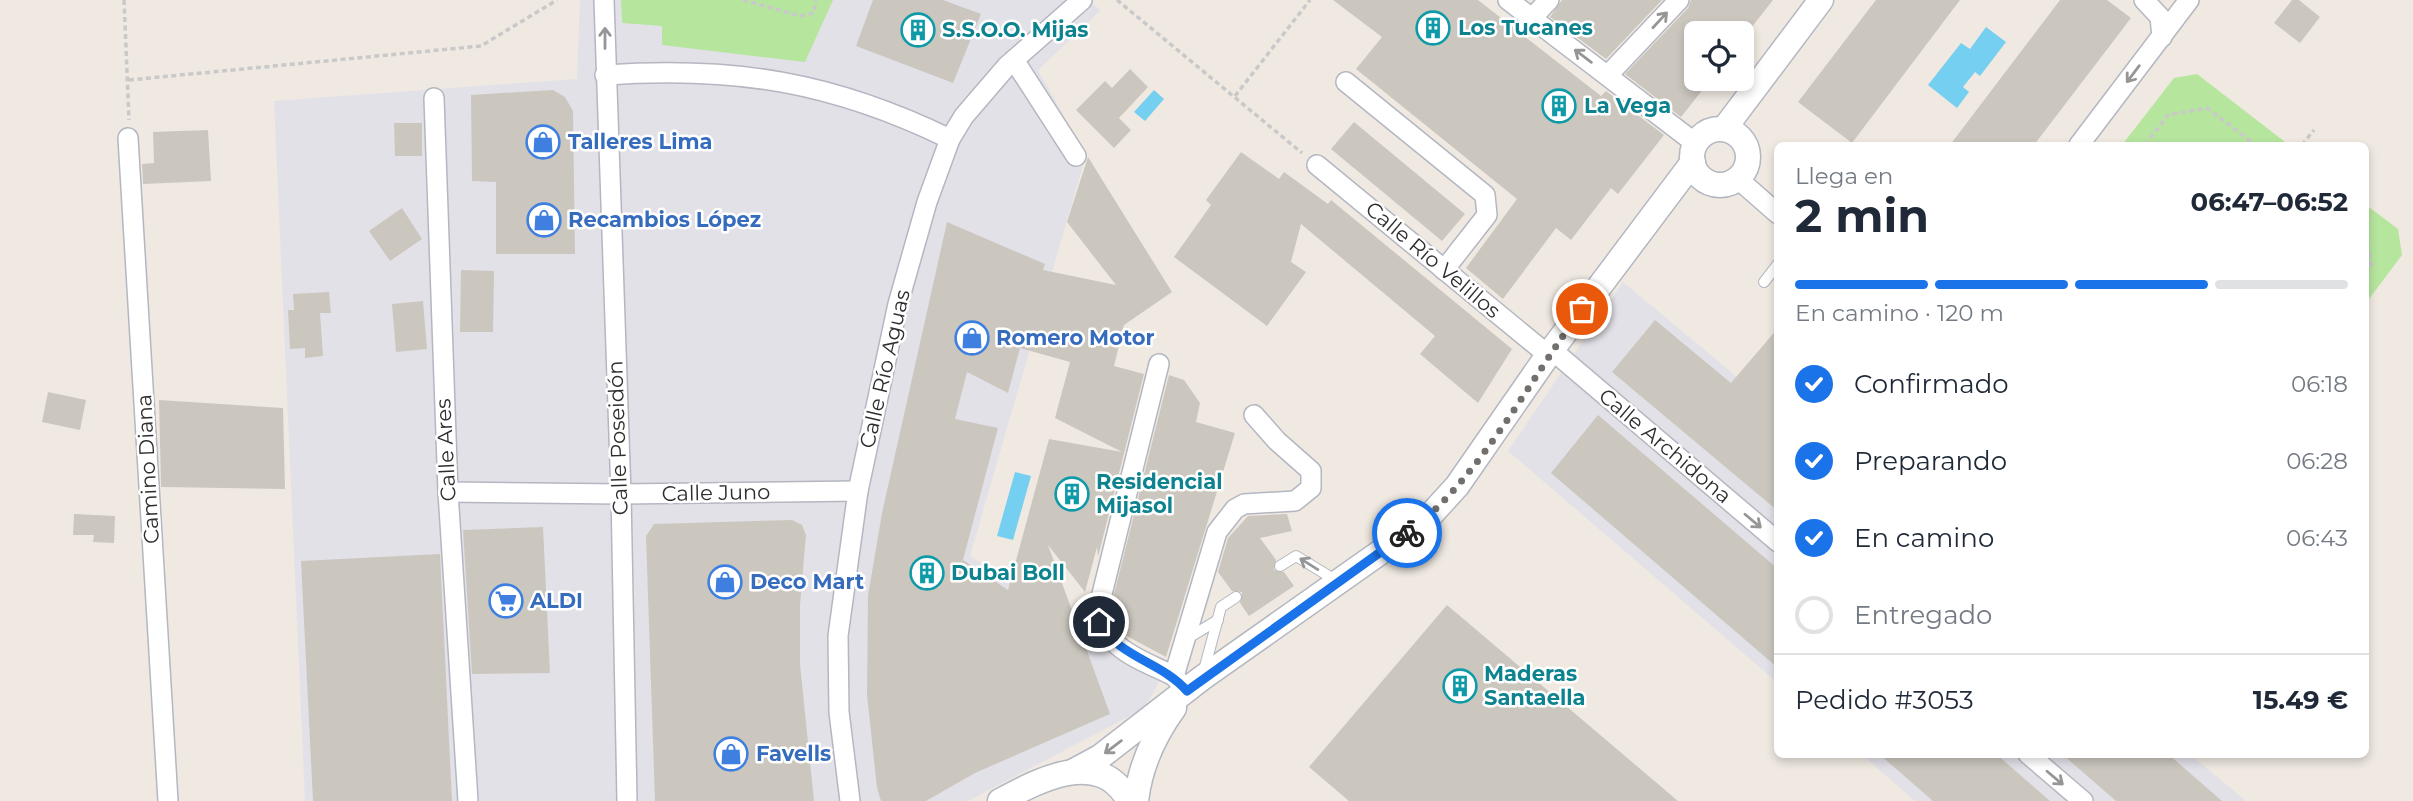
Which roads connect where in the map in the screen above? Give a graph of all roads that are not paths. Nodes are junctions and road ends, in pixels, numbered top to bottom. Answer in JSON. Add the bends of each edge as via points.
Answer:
{"nodes":[{"id":1,"x":604,"y":0,"type":"edge"},
{"id":2,"x":1082,"y":0,"type":"edge"},
{"id":3,"x":1508,"y":0,"type":"edge"},
{"id":4,"x":1549,"y":0,"type":"edge"},
{"id":5,"x":1679,"y":0,"type":"edge"},
{"id":6,"x":1821,"y":0,"type":"edge"},
{"id":7,"x":2144,"y":0,"type":"edge"},
{"id":8,"x":2189,"y":0,"type":"edge"},
{"id":9,"x":1532,"y":18,"type":"junction"},
{"id":10,"x":2162,"y":37,"type":"junction"},
{"id":11,"x":1014,"y":60,"type":"junction"},
{"id":12,"x":605,"y":75,"type":"junction"},
{"id":13,"x":1608,"y":75,"type":"junction"},
{"id":14,"x":1346,"y":82,"type":"dead end"},
{"id":15,"x":434,"y":98,"type":"dead end"},
{"id":16,"x":1724,"y":129,"type":"junction"},
{"id":17,"x":128,"y":138,"type":"road end"},
{"id":18,"x":950,"y":139,"type":"junction"},
{"id":19,"x":2081,"y":142,"type":"edge"},
{"id":20,"x":1694,"y":153,"type":"junction"},
{"id":21,"x":1076,"y":156,"type":"dead end"},
{"id":22,"x":1318,"y":165,"type":"road end"},
{"id":23,"x":1738,"y":178,"type":"junction"},
{"id":24,"x":1774,"y":210,"type":"edge"},
{"id":25,"x":1774,"y":269,"type":"edge"},
{"id":26,"x":1444,"y":270,"type":"junction"},
{"id":27,"x":1764,"y":282,"type":"dead end"},
{"id":28,"x":1550,"y":353,"type":"junction"},
{"id":29,"x":1159,"y":364,"type":"dead end"},
{"id":30,"x":1254,"y":415,"type":"dead end"},
{"id":31,"x":858,"y":491,"type":"junction"},
{"id":32,"x":448,"y":492,"type":"junction"},
{"id":33,"x":621,"y":495,"type":"junction"},
{"id":34,"x":1774,"y":539,"type":"edge"},
{"id":35,"x":1280,"y":566,"type":"dead end"},
{"id":36,"x":1338,"y":582,"type":"junction"},
{"id":37,"x":1236,"y":597,"type":"dead end"},
{"id":38,"x":1218,"y":620,"type":"junction"},
{"id":39,"x":1185,"y":640,"type":"junction"},
{"id":40,"x":1188,"y":682,"type":"junction"},
{"id":41,"x":2033,"y":758,"type":"edge"},
{"id":42,"x":1074,"y":771,"type":"junction"},
{"id":43,"x":851,"y":800,"type":"edge"},
{"id":44,"x":167,"y":801,"type":"edge"},
{"id":45,"x":468,"y":801,"type":"edge"},
{"id":46,"x":626,"y":801,"type":"edge"},
{"id":47,"x":1000,"y":801,"type":"edge"},
{"id":48,"x":1129,"y":801,"type":"edge"},
{"id":49,"x":1136,"y":801,"type":"edge"},
{"id":50,"x":2083,"y":801,"type":"edge"}],
"edges":[{"from":12,"to":1,"type":"street","name":"Calle Poseidón","one_way":true},
{"from":2,"to":11,"type":"street","name":"Calle Río Aguas"},
{"from":3,"to":9,"type":"street"},
{"from":4,"to":9,"type":"street"},
{"from":13,"to":5,"type":"street","one_way":true},
{"from":6,"to":16,"type":"street"},
{"from":7,"to":10,"type":"street","via":[[2160,17]]},
{"from":8,"to":10,"type":"street"},
{"from":13,"to":9,"type":"street","one_way":true},
{"from":10,"to":19,"type":"street","one_way":true},
{"from":11,"to":18,"type":"street","name":"Calle Río Aguas"},
{"from":11,"to":21,"type":"street"},
{"from":12,"to":18,"type":"street","via":[[707,72],[789,81],[852,97]]},
{"from":12,"to":33,"type":"street","name":"Calle Poseidón"},
{"from":13,"to":20,"type":"street"},
{"from":14,"to":26,"type":"street","via":[[1485,195],[1487,215]]},
{"from":15,"to":32,"type":"street","name":"Calle Ares"},
{"from":16,"to":20,"type":"street","via":[[1710,130]]},
{"from":16,"to":23,"type":"street","via":[[1735,132],[1746,146],[1748,163]]},
{"from":17,"to":44,"type":"street","name":"Camino Diana"},
{"from":18,"to":31,"type":"street","name":"Calle Río Aguas","via":[[898,304]]},
{"from":20,"to":23,"type":"street","via":[[1700,177],[1708,182],[1723,185]]},
{"from":20,"to":28,"type":"street"},
{"from":22,"to":26,"type":"street","name":"Calle Río Velillos"},
{"from":23,"to":24,"type":"street"},
{"from":25,"to":27,"type":"lane"},
{"from":26,"to":28,"type":"street","name":"Calle Río Velillos"},
{"from":28,"to":34,"type":"street","name":"Calle Archidona","one_way":true},
{"from":28,"to":36,"type":"street","via":[[1457,486],[1426,520]]},
{"from":29,"to":40,"type":"street","via":[[1099,606],[1099,622],[1108,638],[1125,651]]},
{"from":30,"to":39,"type":"street","via":[[1311,471],[1311,488],[1295,500],[1244,504],[1235,509],[1217,532]]},
{"from":31,"to":33,"type":"street","name":"Calle Juno"},
{"from":31,"to":43,"type":"street","name":"Calle Río Aguas","via":[[838,636],[839,712]]},
{"from":32,"to":33,"type":"street","name":"Calle Juno"},
{"from":32,"to":45,"type":"street","name":"Calle Ares"},
{"from":33,"to":46,"type":"street","name":"Calle Poseidón"},
{"from":36,"to":35,"type":"lane","one_way":true,"via":[[1296,556]]},
{"from":36,"to":40,"type":"street"},
{"from":37,"to":38,"type":"lane","via":[[1221,607]]},
{"from":38,"to":39,"type":"lane"},
{"from":38,"to":40,"type":"lane"},
{"from":39,"to":40,"type":"street"},
{"from":40,"to":42,"type":"street","one_way":true,"via":[[1100,757]]},
{"from":40,"to":49,"type":"street","via":[[1150,747]]},
{"from":41,"to":50,"type":"street","one_way":true},
{"from":42,"to":47,"type":"street","via":[[1045,777]]},
{"from":42,"to":48,"type":"street","via":[[1094,772],[1110,780]]}]}
